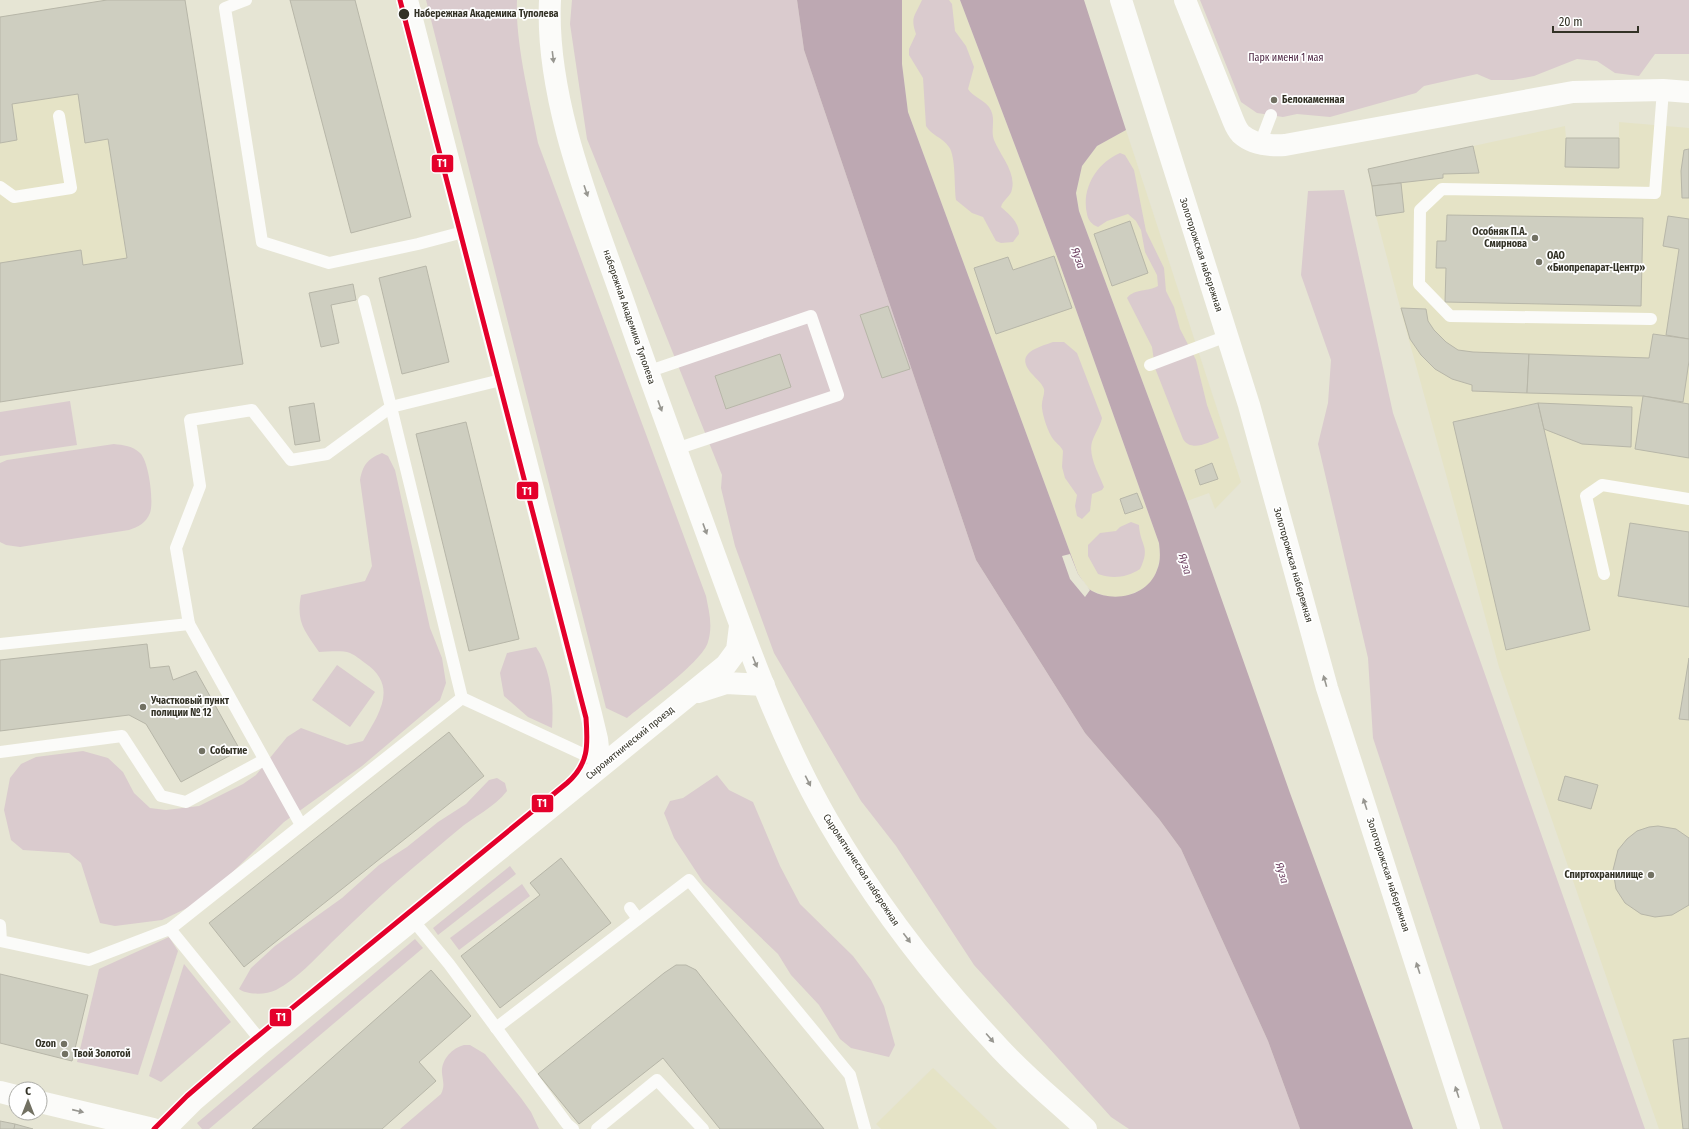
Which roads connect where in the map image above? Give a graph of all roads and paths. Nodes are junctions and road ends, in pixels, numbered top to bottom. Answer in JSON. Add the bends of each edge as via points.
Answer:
{"nodes":[{"id":1,"x":246,"y":0,"type":"edge"},
{"id":2,"x":407,"y":0,"type":"edge"},
{"id":3,"x":1121,"y":0,"type":"edge"},
{"id":4,"x":1185,"y":0,"type":"edge"},
{"id":5,"x":548,"y":6,"type":"edge"},
{"id":6,"x":1663,"y":90,"type":"junction"},
{"id":7,"x":1689,"y":92,"type":"edge"},
{"id":8,"x":1272,"y":115,"type":"dead end"},
{"id":9,"x":59,"y":116,"type":"dead end"},
{"id":10,"x":1260,"y":144,"type":"junction"},
{"id":11,"x":0,"y":187,"type":"edge"},
{"id":12,"x":467,"y":231,"type":"junction"},
{"id":13,"x":364,"y":301,"type":"dead end"},
{"id":14,"x":1651,"y":319,"type":"dead end"},
{"id":15,"x":1227,"y":336,"type":"junction"},
{"id":16,"x":1150,"y":365,"type":"dead end"},
{"id":17,"x":647,"y":372,"type":"junction"},
{"id":18,"x":505,"y":379,"type":"junction"},
{"id":19,"x":391,"y":407,"type":"junction"},
{"id":20,"x":676,"y":450,"type":"junction"},
{"id":21,"x":1689,"y":499,"type":"edge"},
{"id":22,"x":1604,"y":574,"type":"dead end"},
{"id":23,"x":189,"y":624,"type":"junction"},
{"id":24,"x":740,"y":626,"type":"junction"},
{"id":25,"x":0,"y":644,"type":"edge"},
{"id":26,"x":764,"y":685,"type":"junction"},
{"id":27,"x":690,"y":695,"type":"junction"},
{"id":28,"x":462,"y":698,"type":"junction"},
{"id":29,"x":0,"y":752,"type":"edge"},
{"id":30,"x":264,"y":760,"type":"junction"},
{"id":31,"x":600,"y":764,"type":"junction"},
{"id":32,"x":301,"y":825,"type":"junction"},
{"id":33,"x":630,"y":908,"type":"dead end"},
{"id":34,"x":412,"y":919,"type":"junction"},
{"id":35,"x":638,"y":919,"type":"junction"},
{"id":36,"x":0,"y":925,"type":"edge"},
{"id":37,"x":170,"y":929,"type":"junction"},
{"id":38,"x":496,"y":1028,"type":"junction"},
{"id":39,"x":262,"y":1042,"type":"junction"},
{"id":40,"x":48,"y":1104,"type":"edge"},
{"id":41,"x":163,"y":1129,"type":"edge"},
{"id":42,"x":573,"y":1129,"type":"edge"},
{"id":43,"x":597,"y":1129,"type":"edge"},
{"id":44,"x":703,"y":1129,"type":"edge"},
{"id":45,"x":865,"y":1129,"type":"edge"},
{"id":46,"x":1086,"y":1129,"type":"edge"},
{"id":47,"x":1469,"y":1129,"type":"edge"}],
"edges":[{"from":1,"to":12,"type":"lane","via":[[225,8],[262,242],[330,263]]},
{"from":2,"to":12,"type":"main road"},
{"from":3,"to":15,"type":"main road","name":"Золоторожская набережная"},
{"from":4,"to":10,"type":"main road","via":[[1233,120],[1242,135]]},
{"from":5,"to":17,"type":"main road","name":"набережная Академика Туполева","one_way":true,"via":[[559,101],[573,154]]},
{"from":6,"to":7,"type":"main road"},
{"from":6,"to":10,"type":"main road","via":[[1573,92],[1285,145]]},
{"from":6,"to":14,"type":"lane","via":[[1654,193],[1442,189],[1420,210],[1419,284],[1450,316]]},
{"from":8,"to":10,"type":"lane"},
{"from":9,"to":11,"type":"lane","via":[[71,188],[14,197]]},
{"from":12,"to":18,"type":"main road"},
{"from":13,"to":19,"type":"lane"},
{"from":15,"to":16,"type":"lane"},
{"from":47,"to":15,"type":"main road","name":"Золоторожская набережная","one_way":true,"via":[[1327,688],[1251,413]]},
{"from":17,"to":20,"type":"main road","name":"набережная Академика Туполева","one_way":true},
{"from":17,"to":20,"type":"lane","via":[[811,316],[838,395]]},
{"from":18,"to":19,"type":"lane"},
{"from":18,"to":31,"type":"main road","via":[[591,714]]},
{"from":19,"to":23,"type":"lane","via":[[327,454],[291,460],[252,410],[190,420],[200,486],[176,548]]},
{"from":19,"to":28,"type":"lane"},
{"from":20,"to":24,"type":"main road","name":"набережная Академика Туполева","one_way":true},
{"from":21,"to":22,"type":"lane","via":[[1602,485],[1586,496]]},
{"from":23,"to":25,"type":"lane"},
{"from":23,"to":30,"type":"lane"},
{"from":24,"to":26,"type":"main road","name":"Сыромятническая набережная","one_way":true},
{"from":24,"to":27,"type":"main road","name":"Сыромятнический проезд","via":[[737,650]]},
{"from":26,"to":27,"type":"main road","name":"Сыромятнический проезд","via":[[726,683]]},
{"from":26,"to":46,"type":"main road","name":"Сыромятническая набережная","one_way":true,"via":[[788,742],[828,821],[881,903],[930,968],[994,1043]]},
{"from":27,"to":31,"type":"main road","name":"Сыромятнический проезд"},
{"from":28,"to":31,"type":"lane"},
{"from":28,"to":32,"type":"lane"},
{"from":29,"to":30,"type":"lane","via":[[122,736],[160,796],[186,802]]},
{"from":30,"to":32,"type":"lane"},
{"from":31,"to":34,"type":"main road","name":"Сыромятнический проезд"},
{"from":32,"to":37,"type":"lane"},
{"from":33,"to":35,"type":"lane"},
{"from":34,"to":38,"type":"lane"},
{"from":34,"to":39,"type":"main road","name":"Сыромятнический проезд"},
{"from":35,"to":38,"type":"lane"},
{"from":35,"to":45,"type":"lane","via":[[689,880],[850,1075]]},
{"from":36,"to":37,"type":"lane","via":[[1,941],[89,960]]},
{"from":37,"to":39,"type":"lane"},
{"from":38,"to":42,"type":"lane","via":[[566,1124]]},
{"from":39,"to":41,"type":"main road","name":"Сыромятнический проезд"},
{"from":40,"to":41,"type":"main road","one_way":true},
{"from":43,"to":44,"type":"lane","via":[[657,1080]]}]}
